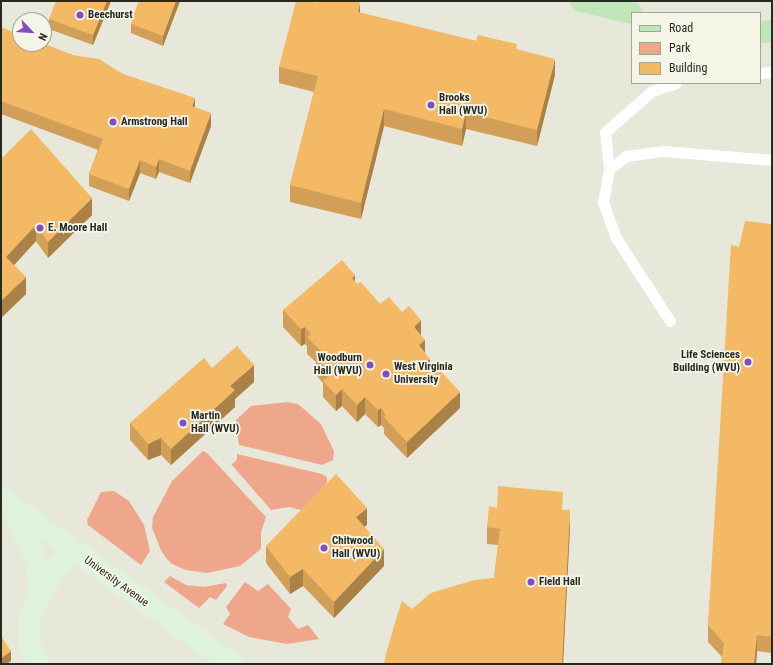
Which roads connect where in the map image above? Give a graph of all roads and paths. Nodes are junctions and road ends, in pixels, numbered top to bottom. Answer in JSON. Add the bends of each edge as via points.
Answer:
{"nodes":[{"id":1,"x":581,"y":1,"type":"edge"},
{"id":2,"x":631,"y":13,"type":"edge"},
{"id":3,"x":761,"y":32,"type":"edge"},
{"id":4,"x":772,"y":32,"type":"edge"},
{"id":5,"x":772,"y":72,"type":"edge"},
{"id":6,"x":761,"y":73,"type":"edge"},
{"id":7,"x":673,"y":84,"type":"edge"},
{"id":8,"x":772,"y":160,"type":"edge"},
{"id":9,"x":609,"y":169,"type":"junction"},
{"id":10,"x":670,"y":321,"type":"dead end"},
{"id":11,"x":6,"y":502,"type":"edge"},
{"id":12,"x":71,"y":550,"type":"junction"},
{"id":13,"x":41,"y":592,"type":"junction"},
{"id":14,"x":38,"y":664,"type":"edge"},
{"id":15,"x":232,"y":664,"type":"edge"}],
"edges":[{"from":1,"to":2,"type":"main road"},
{"from":3,"to":4,"type":"main road"},
{"from":5,"to":6,"type":"lane"},
{"from":7,"to":9,"type":"lane","via":[[652,91],[605,132]]},
{"from":8,"to":9,"type":"lane","via":[[663,151],[626,156]]},
{"from":9,"to":10,"type":"lane","via":[[603,203],[616,238]]},
{"from":11,"to":12,"type":"street","name":"University Avenue"},
{"from":11,"to":13,"type":"street","via":[[22,527],[36,559]]},
{"from":12,"to":13,"type":"street"},
{"from":12,"to":15,"type":"street","name":"University Avenue"},
{"from":13,"to":14,"type":"street","via":[[29,619],[29,643]]}]}
